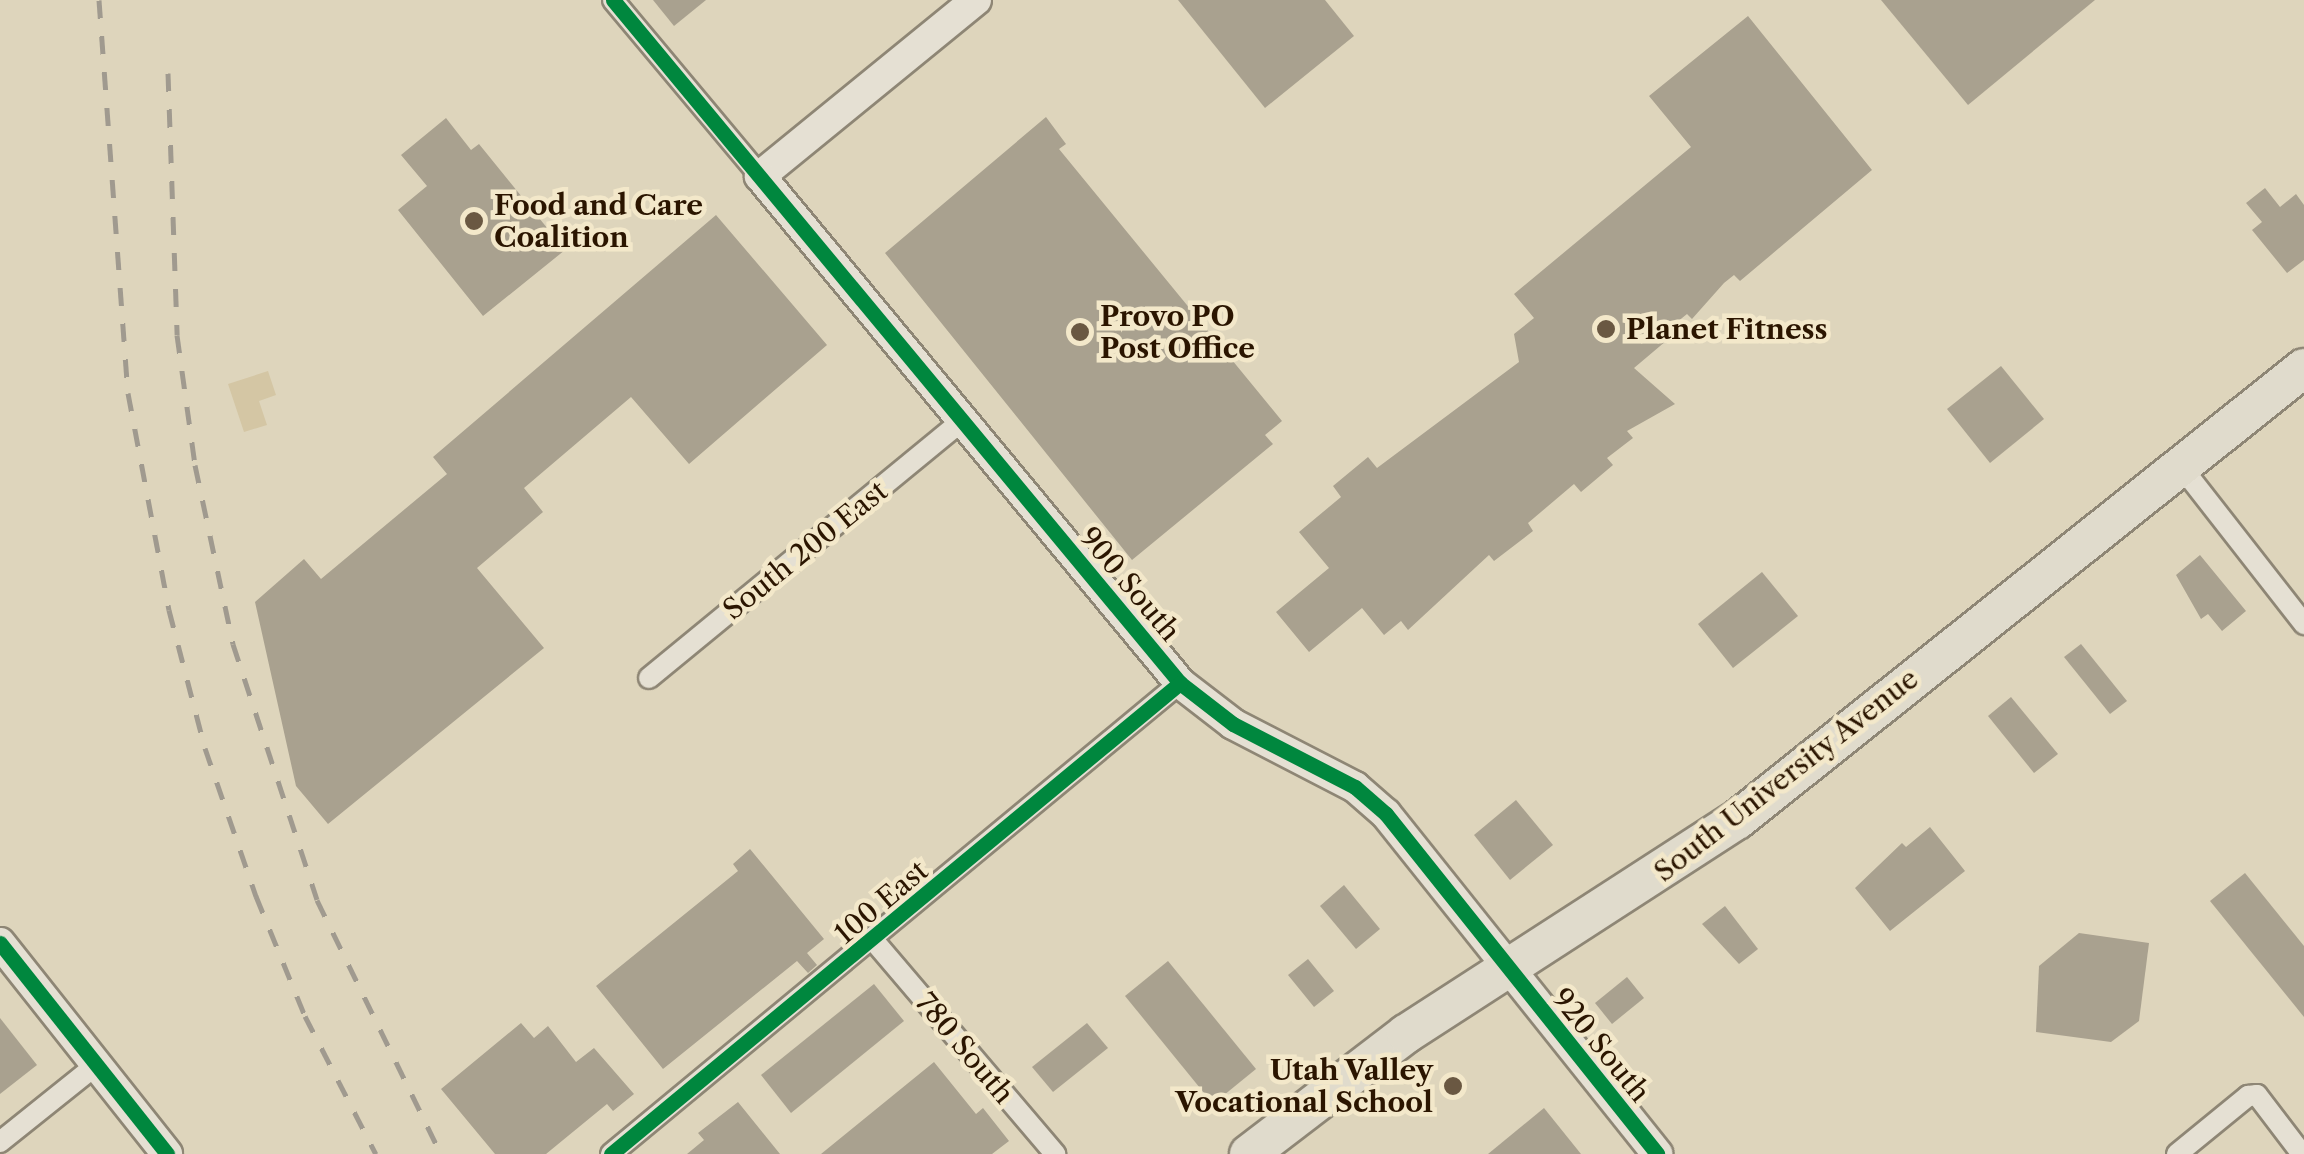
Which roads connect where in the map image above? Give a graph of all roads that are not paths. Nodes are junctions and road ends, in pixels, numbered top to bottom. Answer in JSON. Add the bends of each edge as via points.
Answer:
{"nodes":[{"id":1,"x":614,"y":0,"type":"edge"},
{"id":2,"x":976,"y":0,"type":"edge"},
{"id":3,"x":760,"y":176,"type":"junction"},
{"id":4,"x":2304,"y":368,"type":"edge"},
{"id":5,"x":962,"y":422,"type":"junction"},
{"id":6,"x":2182,"y":469,"type":"junction"},
{"id":7,"x":2304,"y":624,"type":"edge"},
{"id":8,"x":648,"y":678,"type":"dead end"},
{"id":9,"x":1180,"y":683,"type":"junction"},
{"id":10,"x":874,"y":941,"type":"junction"},
{"id":11,"x":0,"y":942,"type":"edge"},
{"id":12,"x":1507,"y":968,"type":"junction"},
{"id":13,"x":94,"y":1062,"type":"junction"},
{"id":14,"x":0,"y":1142,"type":"edge"},
{"id":15,"x":168,"y":1154,"type":"edge"},
{"id":16,"x":611,"y":1154,"type":"edge"},
{"id":17,"x":1055,"y":1154,"type":"edge"},
{"id":18,"x":1249,"y":1154,"type":"edge"},
{"id":19,"x":1657,"y":1154,"type":"edge"},
{"id":20,"x":2177,"y":1154,"type":"edge"},
{"id":21,"x":2302,"y":1154,"type":"edge"}],
"edges":[{"from":1,"to":3,"type":"street"},
{"from":2,"to":3,"type":"street"},
{"from":3,"to":5,"type":"street","name":"900 South"},
{"from":4,"to":6,"type":"highway","name":"South University Avenue"},
{"from":5,"to":8,"type":"street","name":"South 200 East"},
{"from":5,"to":9,"type":"street","name":"900 South"},
{"from":6,"to":7,"type":"street"},
{"from":6,"to":12,"type":"highway","name":"South University Avenue","via":[[1722,831]]},
{"from":9,"to":10,"type":"street","name":"100 East"},
{"from":9,"to":12,"type":"street","name":"900 South","via":[[1233,724],[1355,787],[1386,814]]},
{"from":10,"to":16,"type":"street","name":"100 East"},
{"from":10,"to":17,"type":"street","name":"780 South"},
{"from":11,"to":13,"type":"street"},
{"from":12,"to":18,"type":"highway","name":"South University Avenue","via":[[1406,1034]]},
{"from":12,"to":19,"type":"street","name":"920 South"},
{"from":13,"to":14,"type":"street"},
{"from":13,"to":15,"type":"street"},
{"from":20,"to":21,"type":"street","via":[[2257,1095]]}]}
